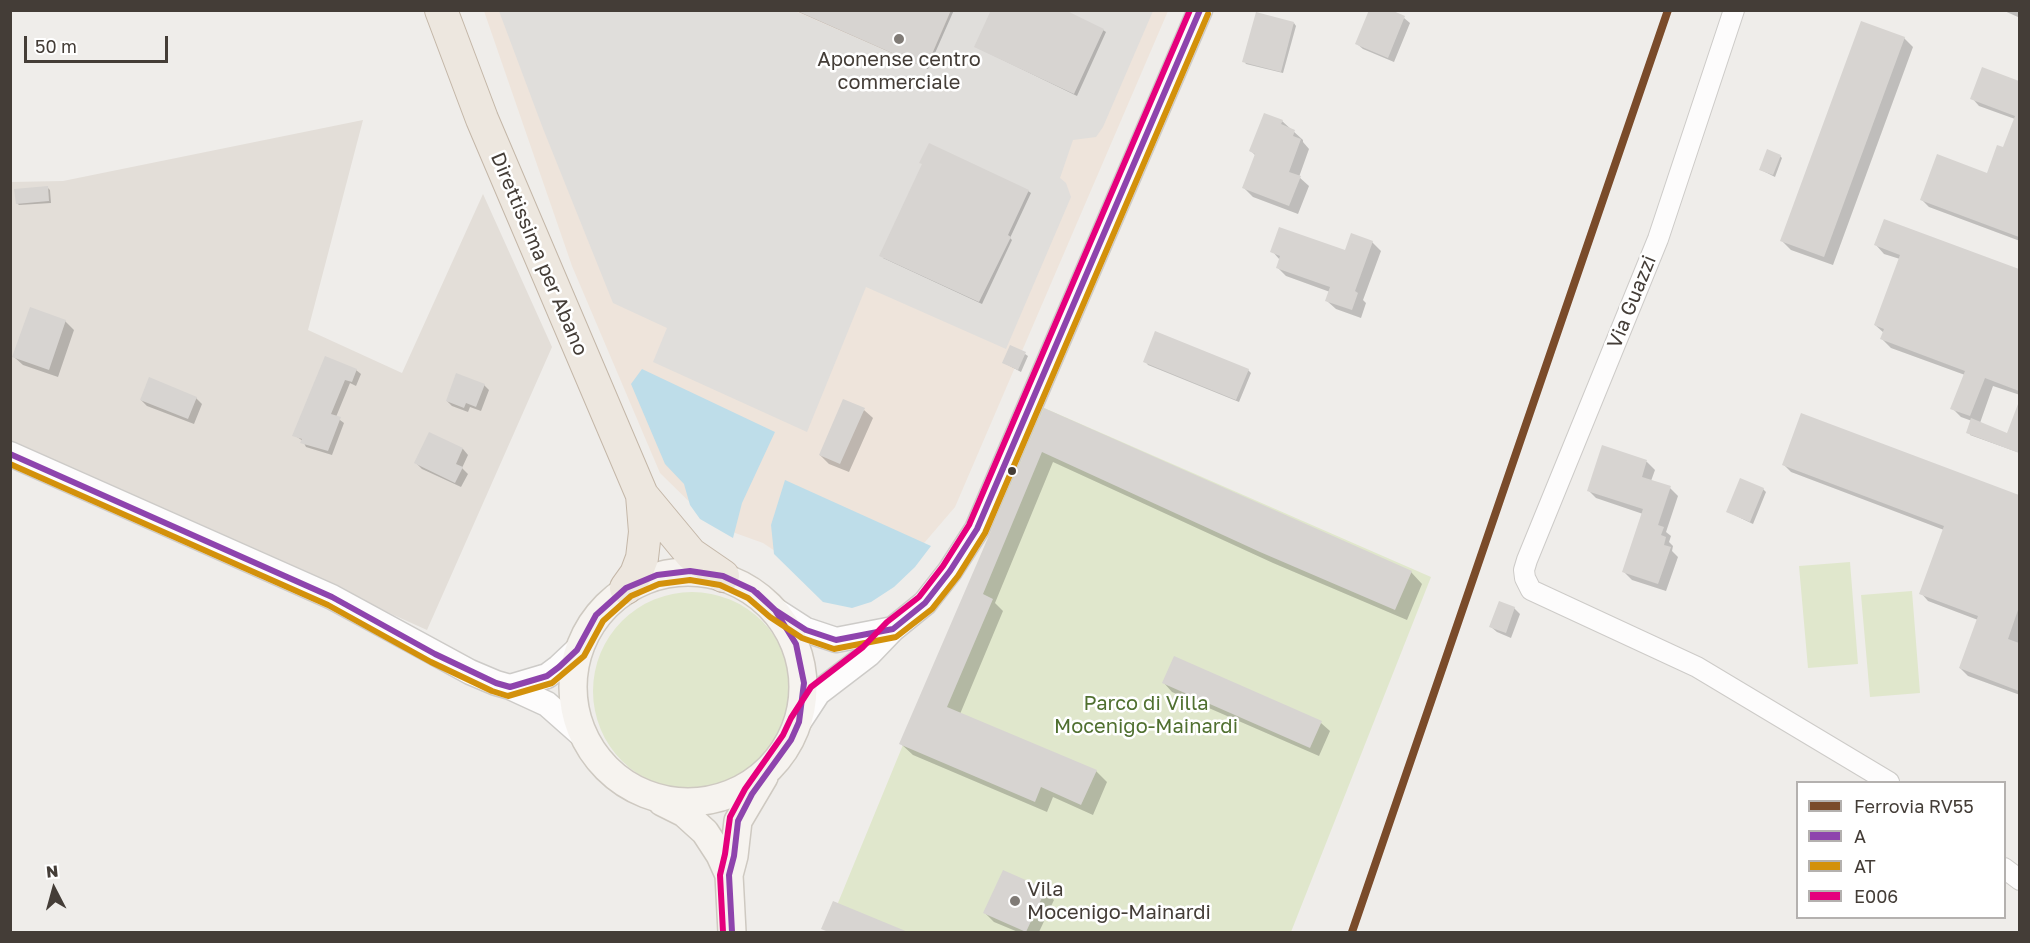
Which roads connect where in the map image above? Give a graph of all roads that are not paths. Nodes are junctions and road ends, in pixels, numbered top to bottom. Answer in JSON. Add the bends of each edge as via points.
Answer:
{"nodes":[{"id":1,"x":441,"y":10,"type":"edge"},
{"id":2,"x":1200,"y":10,"type":"edge"},
{"id":3,"x":1734,"y":10,"type":"edge"},
{"id":4,"x":10,"y":454,"type":"edge"},
{"id":5,"x":642,"y":495,"type":"junction"},
{"id":6,"x":723,"y":576,"type":"junction"},
{"id":7,"x":626,"y":588,"type":"junction"},
{"id":8,"x":775,"y":610,"type":"junction"},
{"id":9,"x":892,"y":629,"type":"junction"},
{"id":10,"x":577,"y":650,"type":"junction"},
{"id":11,"x":510,"y":687,"type":"junction"},
{"id":12,"x":799,"y":722,"type":"junction"},
{"id":13,"x":582,"y":735,"type":"junction"},
{"id":14,"x":767,"y":771,"type":"junction"},
{"id":15,"x":1886,"y":781,"type":"edge"},
{"id":16,"x":656,"y":798,"type":"junction"},
{"id":17,"x":2006,"y":870,"type":"edge"},
{"id":18,"x":729,"y":875,"type":"junction"},
{"id":19,"x":2019,"y":880,"type":"edge"},
{"id":20,"x":732,"y":933,"type":"edge"}],
"edges":[{"from":1,"to":5,"type":"highway","name":"Direttissima per Abano","via":[[482,119]]},
{"from":2,"to":9,"type":"street","via":[[977,528],[925,603]]},
{"from":3,"to":15,"type":"street","name":"Via Guazzi","via":[[1658,239],[1524,570],[1531,590],[1697,667]]},
{"from":4,"to":11,"type":"street","via":[[332,597],[435,654]]},
{"from":5,"to":6,"type":"highway","name":"Direttissima per Abano","via":[[691,554]]},
{"from":5,"to":7,"type":"highway","name":"Direttissima per Abano","via":[[642,558]]},
{"from":6,"to":7,"type":"main road","via":[[690,571],[657,575]]},
{"from":6,"to":8,"type":"main road","via":[[753,590]]},
{"from":7,"to":10,"type":"main road","via":[[596,615]]},
{"from":8,"to":9,"type":"street","via":[[806,630],[836,640]]},
{"from":8,"to":12,"type":"main road","via":[[796,644],[804,682]]},
{"from":9,"to":12,"type":"street","via":[[869,654],[818,693]]},
{"from":10,"to":11,"type":"street","via":[[546,676]]},
{"from":10,"to":13,"type":"main road","via":[[573,707]]},
{"from":11,"to":13,"type":"street","via":[[547,704]]},
{"from":12,"to":14,"type":"main road","via":[[780,757]]},
{"from":13,"to":16,"type":"main road","via":[[600,763],[625,784]]},
{"from":14,"to":16,"type":"main road","via":[[734,793],[695,802]]},
{"from":14,"to":18,"type":"main road","via":[[738,822]]},
{"from":16,"to":18,"type":"main road","via":[[684,813],[705,832]]},
{"from":17,"to":19,"type":"street"},
{"from":18,"to":20,"type":"main road"}]}
